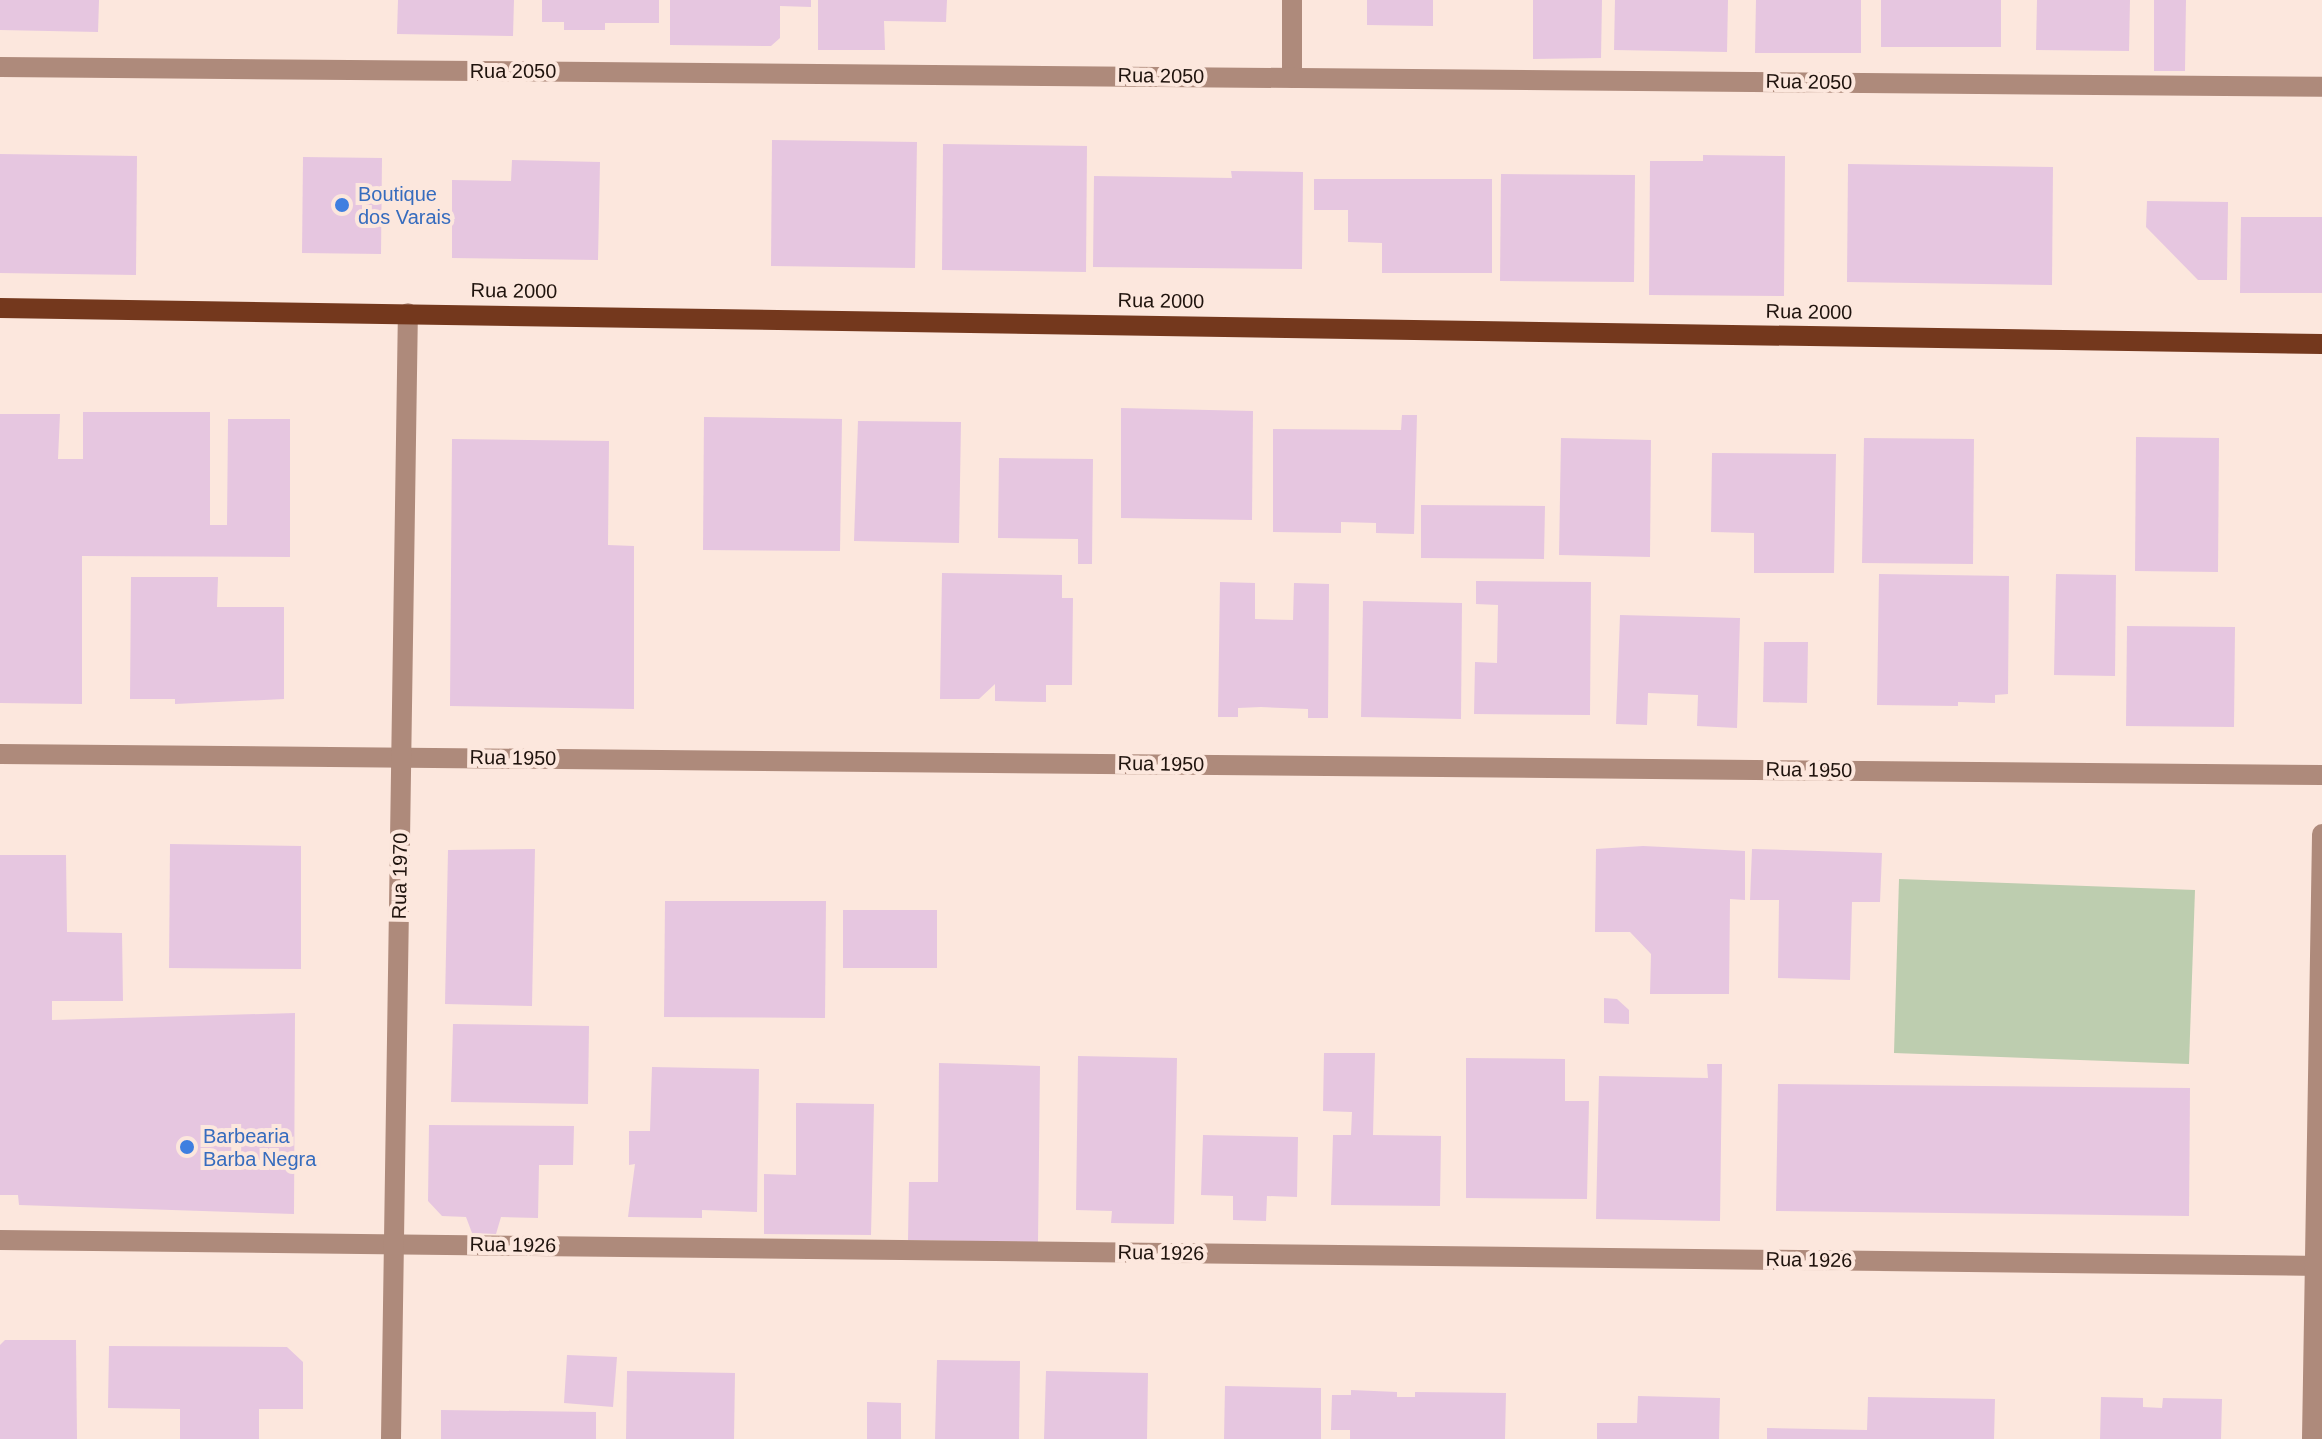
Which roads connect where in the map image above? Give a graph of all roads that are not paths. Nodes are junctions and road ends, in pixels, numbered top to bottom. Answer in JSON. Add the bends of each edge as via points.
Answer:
{"nodes":[{"id":1,"x":1292,"y":0,"type":"edge"},
{"id":2,"x":0,"y":67,"type":"edge"},
{"id":3,"x":1292,"y":78,"type":"junction"},
{"id":4,"x":2322,"y":87,"type":"edge"},
{"id":5,"x":0,"y":308,"type":"edge"},
{"id":6,"x":408,"y":313,"type":"junction"},
{"id":7,"x":2322,"y":344,"type":"edge"},
{"id":8,"x":0,"y":754,"type":"edge"},
{"id":9,"x":402,"y":757,"type":"junction"},
{"id":10,"x":2322,"y":775,"type":"edge"},
{"id":11,"x":2322,"y":834,"type":"edge"},
{"id":12,"x":0,"y":1240,"type":"edge"},
{"id":13,"x":394,"y":1244,"type":"junction"},
{"id":14,"x":2318,"y":1266,"type":"edge"},
{"id":15,"x":391,"y":1439,"type":"edge"},
{"id":16,"x":2312,"y":1439,"type":"edge"}],
"edges":[{"from":1,"to":3,"type":"street"},
{"from":2,"to":3,"type":"street","name":"Rua 2050"},
{"from":3,"to":4,"type":"street","name":"Rua 2050"},
{"from":5,"to":6,"type":"main road","name":"Rua 2000"},
{"from":6,"to":7,"type":"main road","name":"Rua 2000"},
{"from":6,"to":9,"type":"street","name":"Rua 1970"},
{"from":8,"to":9,"type":"street","name":"Rua 1950"},
{"from":9,"to":10,"type":"street","name":"Rua 1950"},
{"from":9,"to":13,"type":"street","name":"Rua 1970"},
{"from":11,"to":14,"type":"street"},
{"from":12,"to":13,"type":"street","name":"Rua 1926"},
{"from":13,"to":14,"type":"street","name":"Rua 1926"},
{"from":13,"to":15,"type":"street","name":"Rua 1970"},
{"from":14,"to":16,"type":"street"}]}
